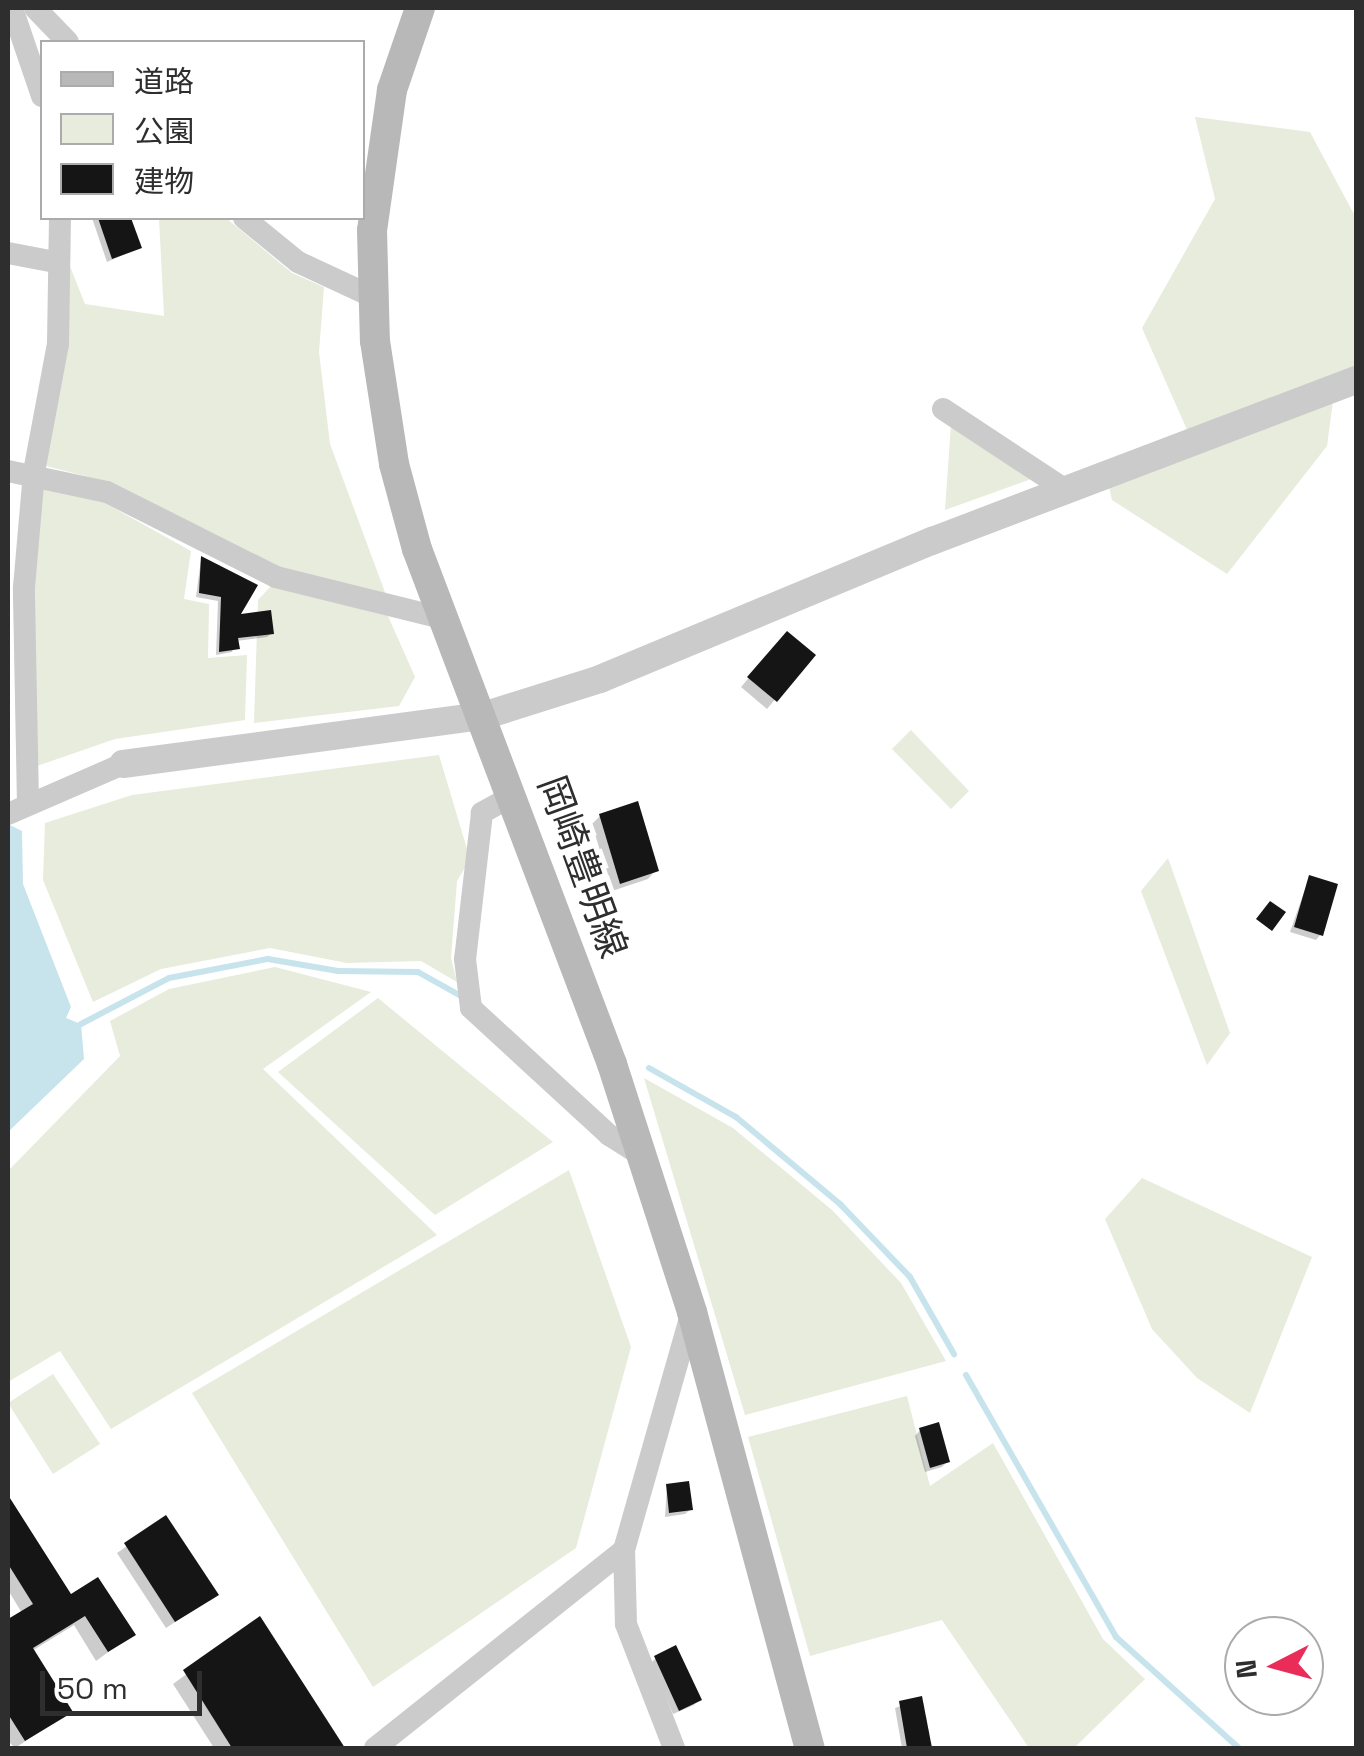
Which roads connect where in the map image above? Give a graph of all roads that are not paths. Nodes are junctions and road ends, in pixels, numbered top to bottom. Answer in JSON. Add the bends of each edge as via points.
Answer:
{"nodes":[{"id":1,"x":12,"y":8,"type":"edge"},
{"id":2,"x":35,"y":8,"type":"edge"},
{"id":3,"x":420,"y":8,"type":"edge"},
{"id":4,"x":66,"y":40,"type":"edge"},
{"id":5,"x":40,"y":90,"type":"edge"},
{"id":6,"x":60,"y":220,"type":"edge"},
{"id":7,"x":246,"y":220,"type":"edge"},
{"id":8,"x":8,"y":254,"type":"edge"},
{"id":9,"x":55,"y":262,"type":"junction"},
{"id":10,"x":373,"y":297,"type":"junction"},
{"id":11,"x":1356,"y":380,"type":"edge"},
{"id":12,"x":943,"y":409,"type":"dead end"},
{"id":13,"x":8,"y":471,"type":"edge"},
{"id":14,"x":34,"y":472,"type":"junction"},
{"id":15,"x":1066,"y":490,"type":"junction"},
{"id":16,"x":442,"y":618,"type":"junction"},
{"id":17,"x":483,"y":716,"type":"junction"},
{"id":18,"x":123,"y":764,"type":"joint"},
{"id":19,"x":514,"y":796,"type":"junction"},
{"id":20,"x":18,"y":810,"type":"edge"},
{"id":21,"x":640,"y":1154,"type":"junction"},
{"id":22,"x":692,"y":1312,"type":"junction"},
{"id":23,"x":624,"y":1550,"type":"junction"},
{"id":24,"x":375,"y":1748,"type":"edge"},
{"id":25,"x":674,"y":1748,"type":"edge"},
{"id":26,"x":810,"y":1748,"type":"edge"}],
"edges":[{"from":1,"to":5,"type":"street"},
{"from":2,"to":4,"type":"street"},
{"from":3,"to":10,"type":"main road","name":"岡崎豊明線","via":[[392,90],[380,158]]},
{"from":6,"to":9,"type":"street"},
{"from":7,"to":10,"type":"street","via":[[298,262]]},
{"from":8,"to":9,"type":"street"},
{"from":9,"to":14,"type":"street","via":[[58,344]]},
{"from":10,"to":16,"type":"main road","name":"岡崎豊明線","via":[[394,464]]},
{"from":11,"to":15,"type":"street"},
{"from":12,"to":15,"type":"street"},
{"from":13,"to":14,"type":"street"},
{"from":14,"to":16,"type":"street","via":[[108,492],[276,577]]},
{"from":14,"to":20,"type":"street"},
{"from":15,"to":17,"type":"street","via":[[600,679]]},
{"from":16,"to":17,"type":"main road","name":"岡崎豊明線"},
{"from":17,"to":18,"type":"street"},
{"from":17,"to":19,"type":"main road","name":"岡崎豊明線"},
{"from":18,"to":20,"type":"street"},
{"from":19,"to":21,"type":"main road","name":"岡崎豊明線"},
{"from":19,"to":21,"type":"street","via":[[482,814],[466,959],[470,1008],[565,1097]]},
{"from":21,"to":22,"type":"main road","name":"岡崎豊明線"},
{"from":22,"to":23,"type":"street"},
{"from":22,"to":26,"type":"main road","name":"岡崎豊明線"},
{"from":23,"to":24,"type":"street"},
{"from":23,"to":25,"type":"street","via":[[626,1624]]}]}
